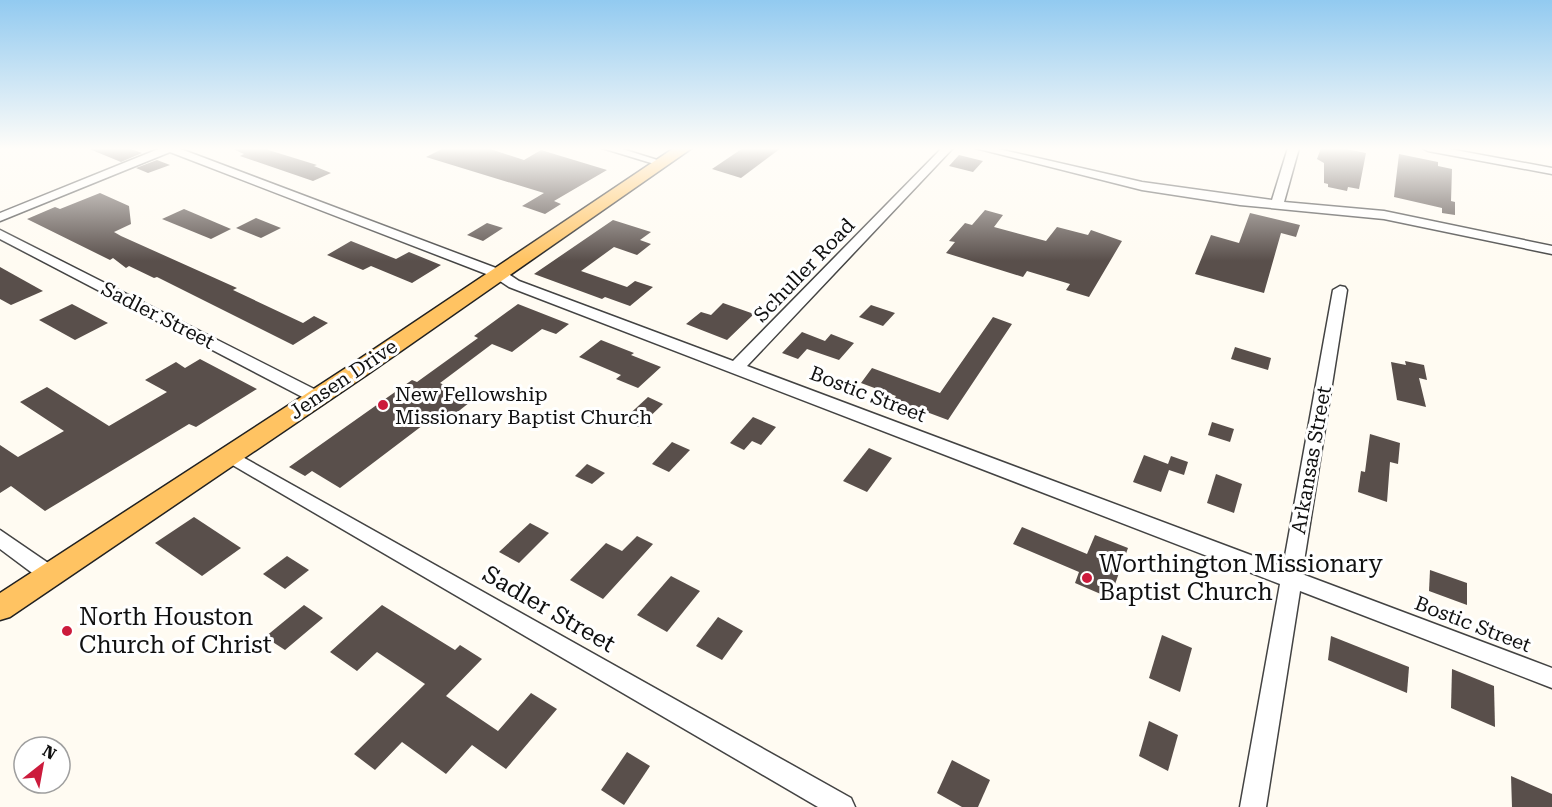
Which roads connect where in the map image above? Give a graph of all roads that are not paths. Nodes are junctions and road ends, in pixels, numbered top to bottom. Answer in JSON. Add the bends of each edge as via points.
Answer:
{"nodes":[{"id":1,"x":77,"y":186,"type":"edge"},
{"id":2,"x":268,"y":186,"type":"edge"},
{"id":3,"x":628,"y":186,"type":"edge"},
{"id":4,"x":912,"y":186,"type":"edge"},
{"id":5,"x":1141,"y":186,"type":"edge"},
{"id":6,"x":1283,"y":186,"type":"edge"},
{"id":7,"x":1277,"y":204,"type":"junction"},
{"id":8,"x":0,"y":217,"type":"edge"},
{"id":9,"x":0,"y":234,"type":"edge"},
{"id":10,"x":1552,"y":250,"type":"edge"},
{"id":11,"x":499,"y":274,"type":"junction"},
{"id":12,"x":1340,"y":290,"type":"dead end"},
{"id":13,"x":737,"y":368,"type":"junction"},
{"id":14,"x":316,"y":397,"type":"junction"},
{"id":15,"x":230,"y":456,"type":"junction"},
{"id":16,"x":0,"y":538,"type":"edge"},
{"id":17,"x":50,"y":574,"type":"junction"},
{"id":18,"x":1292,"y":578,"type":"junction"},
{"id":19,"x":0,"y":608,"type":"edge"},
{"id":20,"x":1552,"y":678,"type":"edge"},
{"id":21,"x":842,"y":807,"type":"edge"},
{"id":22,"x":1253,"y":807,"type":"edge"}],
"edges":[{"from":1,"to":8,"type":"street"},
{"from":2,"to":11,"type":"street","name":"Bostic Street"},
{"from":3,"to":11,"type":"main road","name":"Jensen Drive"},
{"from":4,"to":13,"type":"street","name":"Schuller Road"},
{"from":5,"to":7,"type":"street"},
{"from":6,"to":7,"type":"street"},
{"from":7,"to":10,"type":"street","via":[[1384,215]]},
{"from":9,"to":14,"type":"street","name":"Sadler Street"},
{"from":11,"to":13,"type":"street","name":"Bostic Street","via":[[514,284]]},
{"from":11,"to":14,"type":"main road","name":"Jensen Drive"},
{"from":12,"to":18,"type":"street","name":"Arkansas Street"},
{"from":13,"to":18,"type":"street","name":"Bostic Street"},
{"from":14,"to":15,"type":"main road","name":"Jensen Drive"},
{"from":15,"to":17,"type":"main road","name":"Jensen Drive"},
{"from":15,"to":21,"type":"street","name":"Sadler Street"},
{"from":16,"to":17,"type":"street"},
{"from":17,"to":19,"type":"main road","name":"Jensen Drive"},
{"from":18,"to":20,"type":"street","name":"Bostic Street"},
{"from":18,"to":22,"type":"street","name":"Arkansas Street"}]}
